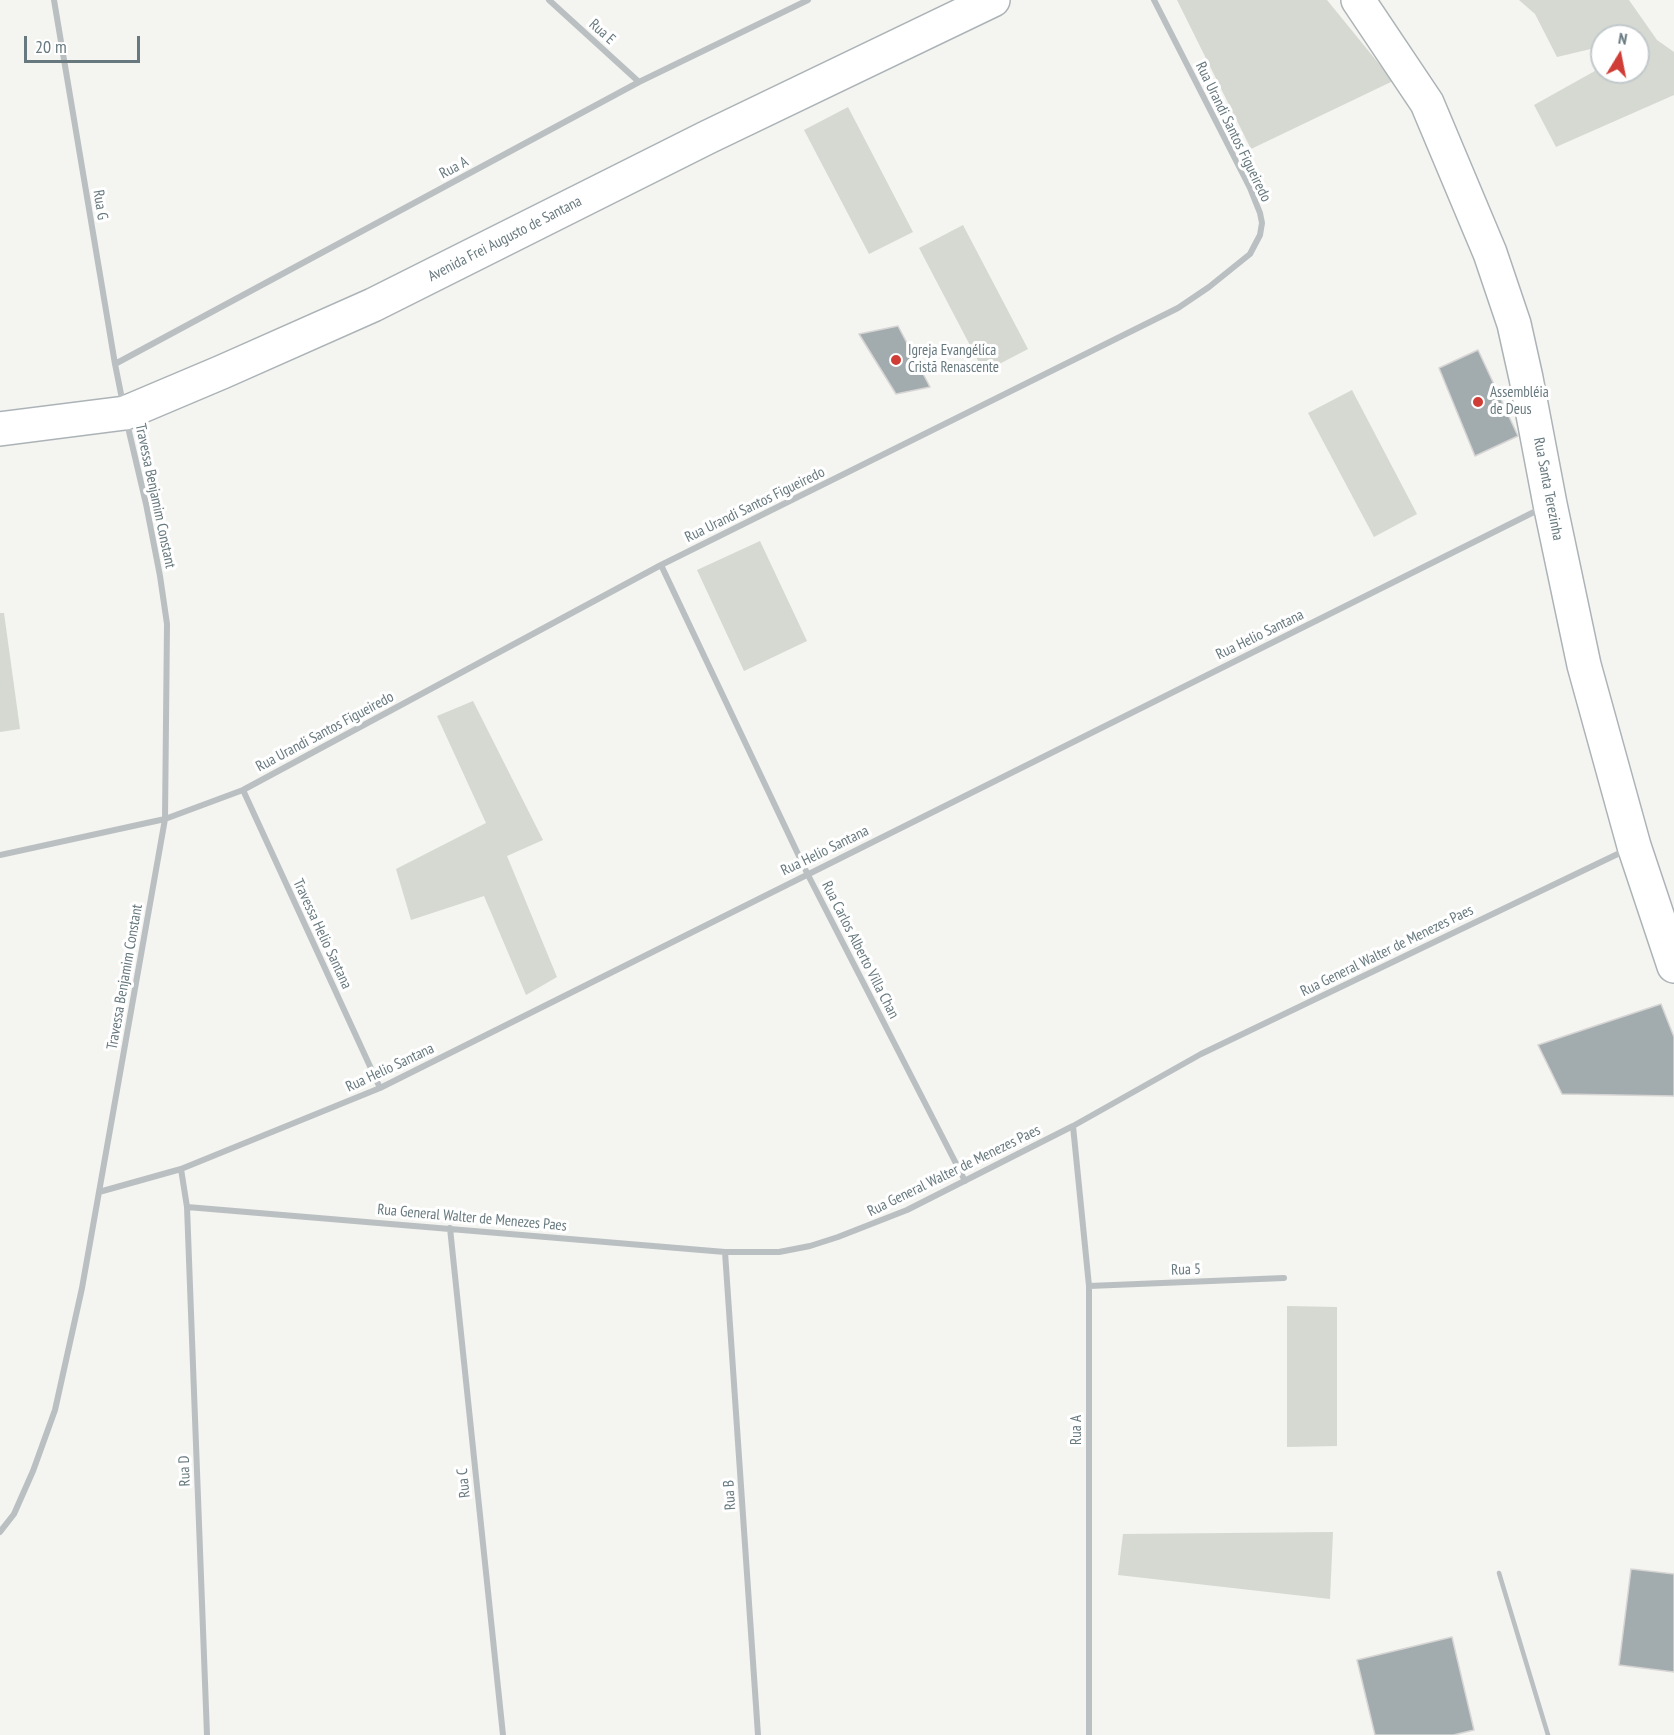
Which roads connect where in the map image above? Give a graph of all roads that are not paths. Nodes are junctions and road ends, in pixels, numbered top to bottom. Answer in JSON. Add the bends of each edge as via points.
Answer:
{"nodes":[{"id":1,"x":54,"y":0,"type":"edge"},
{"id":2,"x":549,"y":0,"type":"edge"},
{"id":3,"x":808,"y":0,"type":"edge"},
{"id":4,"x":993,"y":0,"type":"edge"},
{"id":5,"x":1154,"y":0,"type":"edge"},
{"id":6,"x":1358,"y":0,"type":"edge"},
{"id":7,"x":639,"y":82,"type":"junction"},
{"id":8,"x":115,"y":364,"type":"junction"},
{"id":9,"x":125,"y":413,"type":"junction"},
{"id":10,"x":0,"y":429,"type":"edge"},
{"id":11,"x":1550,"y":504,"type":"junction"},
{"id":12,"x":661,"y":565,"type":"junction"},
{"id":13,"x":243,"y":790,"type":"junction"},
{"id":14,"x":165,"y":819,"type":"junction"},
{"id":15,"x":1634,"y":846,"type":"junction"},
{"id":16,"x":0,"y":855,"type":"edge"},
{"id":17,"x":807,"y":873,"type":"junction"},
{"id":18,"x":1674,"y":966,"type":"edge"},
{"id":19,"x":380,"y":1088,"type":"junction"},
{"id":20,"x":1073,"y":1126,"type":"junction"},
{"id":21,"x":181,"y":1170,"type":"junction"},
{"id":22,"x":965,"y":1181,"type":"junction"},
{"id":23,"x":99,"y":1192,"type":"junction"},
{"id":24,"x":187,"y":1207,"type":"junction"},
{"id":25,"x":450,"y":1228,"type":"junction"},
{"id":26,"x":725,"y":1252,"type":"junction"},
{"id":27,"x":1284,"y":1278,"type":"dead end"},
{"id":28,"x":1089,"y":1286,"type":"junction"},
{"id":29,"x":0,"y":1532,"type":"edge"},
{"id":30,"x":1499,"y":1573,"type":"dead end"},
{"id":31,"x":207,"y":1735,"type":"edge"},
{"id":32,"x":502,"y":1735,"type":"edge"},
{"id":33,"x":758,"y":1735,"type":"edge"},
{"id":34,"x":1089,"y":1735,"type":"edge"},
{"id":35,"x":1548,"y":1735,"type":"edge"}],
"edges":[{"from":1,"to":8,"type":"street","name":"Rua G"},
{"from":2,"to":7,"type":"street","name":"Rua E"},
{"from":3,"to":7,"type":"street","name":"Rua A"},
{"from":4,"to":9,"type":"street","name":"Avenida Frei Augusto de Santana","via":[[373,305]]},
{"from":5,"to":12,"type":"street","name":"Rua Urandi Santos Figueiredo","via":[[1260,213],[1260,235],[1250,254],[1178,308]]},
{"from":6,"to":11,"type":"street","name":"Rua Santa Terezinha","via":[[1427,103],[1490,254],[1514,324]]},
{"from":7,"to":8,"type":"street","name":"Rua A"},
{"from":8,"to":9,"type":"street","name":"Rua G"},
{"from":9,"to":10,"type":"street","name":"Avenida Frei Augusto de Santana"},
{"from":9,"to":14,"type":"street","name":"Travessa Benjamim Constant","via":[[167,624]]},
{"from":11,"to":15,"type":"street","name":"Rua Santa Terezinha","via":[[1584,665]]},
{"from":11,"to":17,"type":"street","name":"Rua Helio Santana"},
{"from":12,"to":13,"type":"street","name":"Rua Urandi Santos Figueiredo"},
{"from":12,"to":17,"type":"street","name":"Rua Carlos Alberto Villa Chan"},
{"from":13,"to":14,"type":"street","name":"Rua Urandi Santos Figueiredo"},
{"from":13,"to":19,"type":"street","name":"Travessa Helio Santana"},
{"from":14,"to":16,"type":"street","name":"Rua Urandi Santos Figueiredo"},
{"from":14,"to":23,"type":"street","name":"Travessa Benjamim Constant"},
{"from":15,"to":18,"type":"street","name":"Rua Santa Terezinha"},
{"from":15,"to":20,"type":"street","name":"Rua General Walter de Menezes Paes","via":[[1201,1054]]},
{"from":17,"to":19,"type":"street","name":"Rua Helio Santana"},
{"from":17,"to":22,"type":"street","name":"Rua Carlos Alberto Villa Chan"},
{"from":19,"to":21,"type":"street","name":"Rua Helio Santana"},
{"from":20,"to":22,"type":"street","name":"Rua General Walter de Menezes Paes"},
{"from":20,"to":28,"type":"street","name":"Rua A"},
{"from":21,"to":23,"type":"street","name":"Rua Helio Santana"},
{"from":21,"to":24,"type":"street"},
{"from":22,"to":26,"type":"street","name":"Rua General Walter de Menezes Paes","via":[[838,1238],[779,1252]]},
{"from":23,"to":29,"type":"street","name":"Travessa Benjamim Constant","via":[[55,1410],[14,1514]]},
{"from":24,"to":25,"type":"street","name":"Rua General Walter de Menezes Paes"},
{"from":24,"to":31,"type":"street","name":"Rua D"},
{"from":25,"to":26,"type":"street","name":"Rua General Walter de Menezes Paes"},
{"from":25,"to":32,"type":"street","name":"Rua C"},
{"from":26,"to":33,"type":"street","name":"Rua B"},
{"from":27,"to":28,"type":"street","name":"Rua 5"},
{"from":28,"to":34,"type":"street","name":"Rua A"},
{"from":30,"to":35,"type":"lane"}]}
